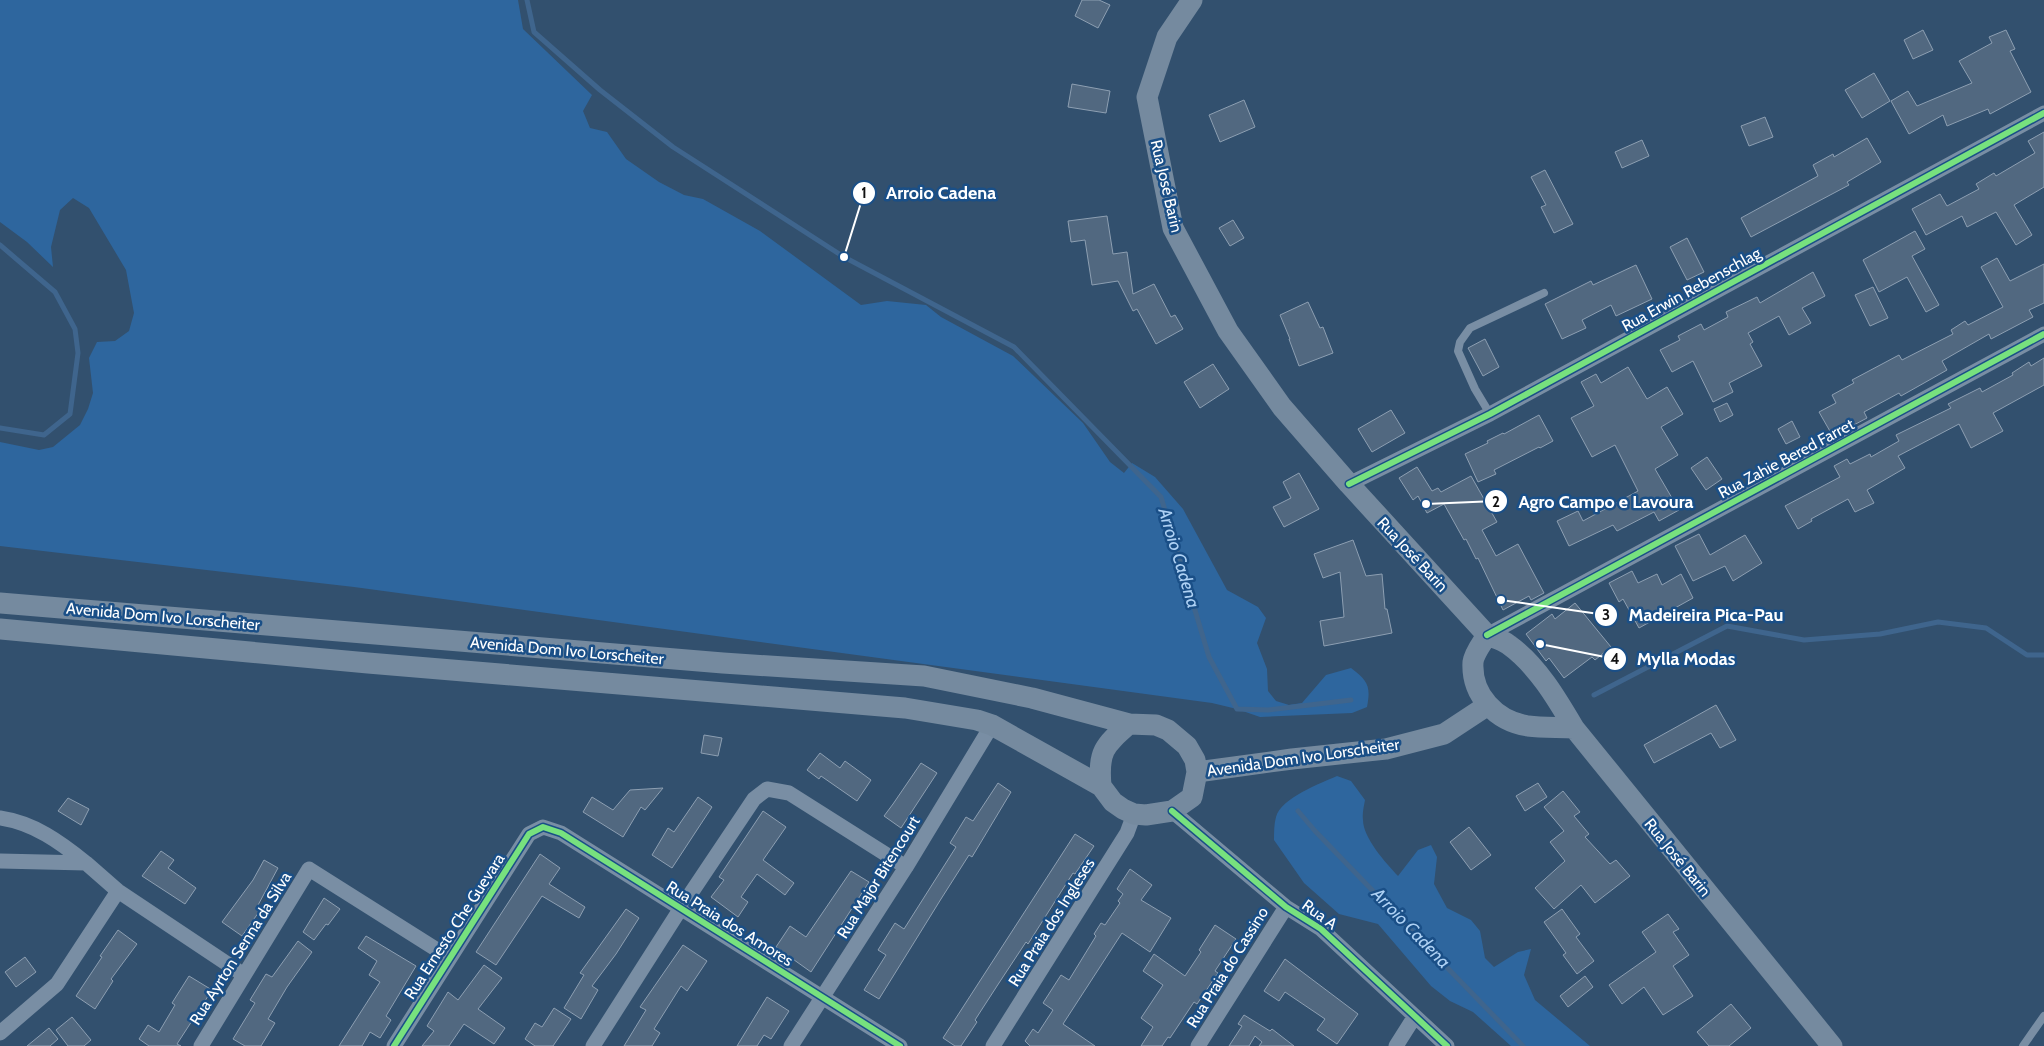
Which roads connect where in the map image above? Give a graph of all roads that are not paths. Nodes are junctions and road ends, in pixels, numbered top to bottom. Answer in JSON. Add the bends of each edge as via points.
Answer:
{"nodes":[{"id":1,"x":1192,"y":0,"type":"edge"},
{"id":2,"x":2044,"y":113,"type":"edge"},
{"id":3,"x":1544,"y":294,"type":"dead end"},
{"id":4,"x":2044,"y":334,"type":"edge"},
{"id":5,"x":1490,"y":414,"type":"junction"},
{"id":6,"x":1349,"y":484,"type":"junction"},
{"id":7,"x":0,"y":603,"type":"edge"},
{"id":8,"x":0,"y":629,"type":"edge"},
{"id":9,"x":1488,"y":635,"type":"junction"},
{"id":10,"x":1488,"y":705,"type":"junction"},
{"id":11,"x":1129,"y":724,"type":"junction"},
{"id":12,"x":992,"y":725,"type":"junction"},
{"id":13,"x":1574,"y":728,"type":"junction"},
{"id":14,"x":1197,"y":772,"type":"junction"},
{"id":15,"x":1101,"y":786,"type":"junction"},
{"id":16,"x":1172,"y":810,"type":"junction"},
{"id":17,"x":1134,"y":814,"type":"junction"},
{"id":18,"x":0,"y":818,"type":"edge"},
{"id":19,"x":543,"y":826,"type":"joint"},
{"id":20,"x":0,"y":861,"type":"edge"},
{"id":21,"x":86,"y":863,"type":"junction"},
{"id":22,"x":906,"y":866,"type":"junction"},
{"id":23,"x":118,"y":890,"type":"junction"},
{"id":24,"x":1286,"y":907,"type":"junction"},
{"id":25,"x":680,"y":908,"type":"junction"},
{"id":26,"x":450,"y":958,"type":"junction"},
{"id":27,"x":244,"y":975,"type":"junction"},
{"id":28,"x":822,"y":997,"type":"junction"},
{"id":29,"x":1415,"y":1016,"type":"junction"},
{"id":30,"x":2044,"y":1016,"type":"edge"},
{"id":31,"x":0,"y":1033,"type":"edge"},
{"id":32,"x":204,"y":1044,"type":"edge"},
{"id":33,"x":394,"y":1046,"type":"edge"},
{"id":34,"x":593,"y":1046,"type":"edge"},
{"id":35,"x":792,"y":1046,"type":"edge"},
{"id":36,"x":900,"y":1046,"type":"edge"},
{"id":37,"x":993,"y":1046,"type":"edge"},
{"id":38,"x":1198,"y":1046,"type":"edge"},
{"id":39,"x":1396,"y":1046,"type":"edge"},
{"id":40,"x":1446,"y":1046,"type":"edge"},
{"id":41,"x":1832,"y":1046,"type":"edge"},
{"id":42,"x":2023,"y":1046,"type":"edge"}],
"edges":[{"from":1,"to":6,"type":"main road","name":"Rua José Barin","via":[[1167,36],[1147,97],[1174,228],[1228,331],[1282,408]]},
{"from":2,"to":5,"type":"street","name":"Rua Erwin Rebenschlag"},
{"from":3,"to":5,"type":"lane","via":[[1470,328],[1460,342],[1458,351]]},
{"from":4,"to":9,"type":"street","name":"Rua Zahie Bered Farret"},
{"from":5,"to":6,"type":"street","name":"Rua Erwin Rebenschlag"},
{"from":6,"to":9,"type":"main road","name":"Rua José Barin"},
{"from":7,"to":11,"type":"main road","name":"Avenida Dom Ivo Lorscheiter","via":[[713,662],[924,676],[1032,698]]},
{"from":8,"to":12,"type":"main road","name":"Avenida Dom Ivo Lorscheiter","via":[[905,708]]},
{"from":9,"to":10,"type":"main road","via":[[1473,660],[1478,690]]},
{"from":9,"to":13,"type":"main road","name":"Rua José Barin","via":[[1509,644],[1534,669]]},
{"from":10,"to":13,"type":"main road","via":[[1496,714],[1527,726]]},
{"from":10,"to":14,"type":"main road","name":"Avenida Dom Ivo Lorscheiter","via":[[1444,734],[1386,749]]},
{"from":11,"to":14,"type":"main road","name":"Avenida Dom Ivo Lorscheiter","via":[[1156,725],[1168,730],[1187,746]]},
{"from":11,"to":15,"type":"main road","via":[[1105,747],[1100,764]]},
{"from":12,"to":15,"type":"main road","name":"Avenida Dom Ivo Lorscheiter"},
{"from":12,"to":22,"type":"street","name":"Rua Major Bitencourt"},
{"from":13,"to":41,"type":"main road","name":"Rua José Barin"},
{"from":14,"to":16,"type":"main road","name":"Avenida Dom Ivo Lorscheiter","via":[[1192,797]]},
{"from":15,"to":17,"type":"main road","name":"Avenida Dom Ivo Lorscheiter","via":[[1113,802]]},
{"from":16,"to":17,"type":"main road","name":"Avenida Dom Ivo Lorscheiter"},
{"from":16,"to":24,"type":"street","name":"Rua A"},
{"from":17,"to":37,"type":"street","name":"Rua Praia dos Ingleses","via":[[1127,833]]},
{"from":18,"to":21,"type":"street","via":[[60,841]]},
{"from":19,"to":25,"type":"street","name":"Rua Praia dos Amores","via":[[560,832]]},
{"from":19,"to":26,"type":"street","name":"Rua Ernesto Che Guevara","via":[[529,834]]},
{"from":20,"to":21,"type":"street"},
{"from":21,"to":23,"type":"street"},
{"from":22,"to":25,"type":"street","via":[[789,793],[767,789],[754,799]]},
{"from":22,"to":28,"type":"street","name":"Rua Major Bitencourt"},
{"from":23,"to":27,"type":"street"},
{"from":23,"to":31,"type":"street","via":[[57,984]]},
{"from":24,"to":29,"type":"street","name":"Rua A","via":[[1321,929]]},
{"from":24,"to":38,"type":"street","name":"Rua Praia do Cassino"},
{"from":25,"to":28,"type":"street","name":"Rua Praia dos Amores"},
{"from":25,"to":34,"type":"street"},
{"from":26,"to":27,"type":"street","name":"Rua Ayrton Senna da Silva","via":[[309,869]]},
{"from":26,"to":33,"type":"street","name":"Rua Ernesto Che Guevara"},
{"from":27,"to":32,"type":"street","name":"Rua Ayrton Senna da Silva"},
{"from":28,"to":35,"type":"street","name":"Rua Major Bitencourt"},
{"from":28,"to":36,"type":"street","name":"Rua Praia dos Amores"},
{"from":29,"to":39,"type":"street"},
{"from":29,"to":40,"type":"street","name":"Rua A"},
{"from":30,"to":42,"type":"lane"}]}
